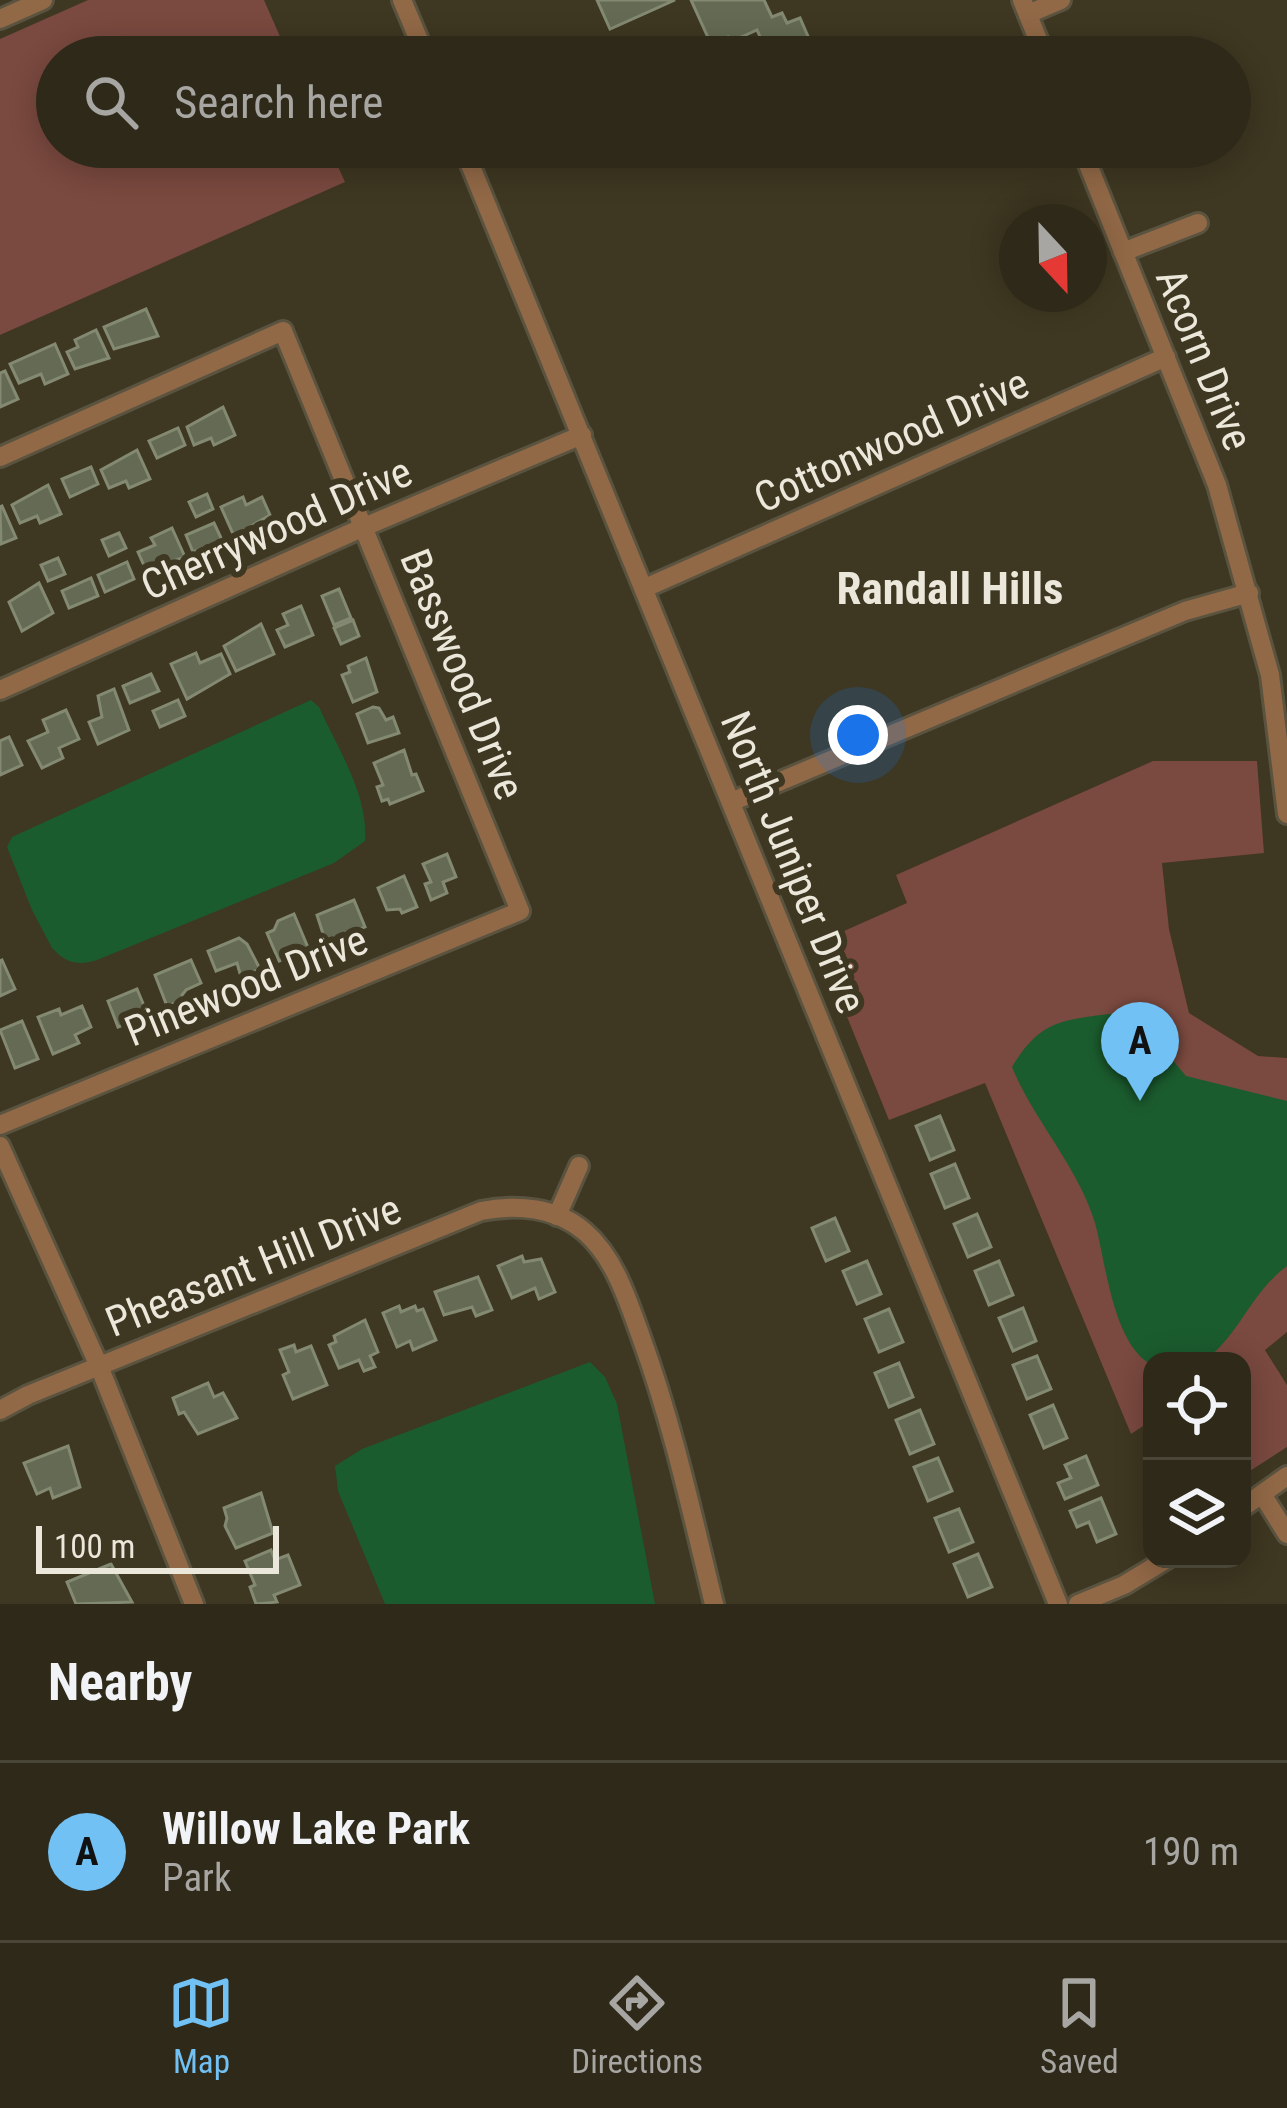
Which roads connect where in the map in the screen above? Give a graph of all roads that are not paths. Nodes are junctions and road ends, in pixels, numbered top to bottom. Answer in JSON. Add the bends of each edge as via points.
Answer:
{"nodes":[{"id":1,"x":43,"y":0,"type":"edge"},
{"id":2,"x":402,"y":0,"type":"edge"},
{"id":3,"x":1061,"y":0,"type":"edge"},
{"id":4,"x":1025,"y":7,"type":"edge"},
{"id":5,"x":0,"y":19,"type":"edge"},
{"id":6,"x":417,"y":36,"type":"edge"},
{"id":7,"x":1037,"y":36,"type":"edge"},
{"id":8,"x":472,"y":168,"type":"edge"},
{"id":9,"x":1089,"y":168,"type":"edge"},
{"id":10,"x":1198,"y":223,"type":"dead end"},
{"id":11,"x":1123,"y":252,"type":"junction"},
{"id":12,"x":1166,"y":357,"type":"junction"},
{"id":13,"x":582,"y":435,"type":"junction"},
{"id":14,"x":0,"y":457,"type":"edge"},
{"id":15,"x":364,"y":527,"type":"junction"},
{"id":16,"x":645,"y":588,"type":"junction"},
{"id":17,"x":1249,"y":593,"type":"junction"},
{"id":18,"x":0,"y":690,"type":"edge"},
{"id":19,"x":731,"y":802,"type":"junction"},
{"id":20,"x":1287,"y":814,"type":"edge"},
{"id":21,"x":520,"y":911,"type":"joint"},
{"id":22,"x":0,"y":1125,"type":"edge"},
{"id":23,"x":0,"y":1146,"type":"edge"},
{"id":24,"x":578,"y":1166,"type":"dead end"},
{"id":25,"x":548,"y":1212,"type":"junction"},
{"id":26,"x":99,"y":1366,"type":"junction"},
{"id":27,"x":0,"y":1410,"type":"edge"},
{"id":28,"x":1287,"y":1476,"type":"edge"},
{"id":29,"x":1262,"y":1494,"type":"junction"},
{"id":30,"x":1251,"y":1502,"type":"edge"},
{"id":31,"x":1287,"y":1534,"type":"edge"},
{"id":32,"x":1152,"y":1568,"type":"edge"},
{"id":33,"x":194,"y":1604,"type":"edge"},
{"id":34,"x":714,"y":1604,"type":"edge"},
{"id":35,"x":1058,"y":1604,"type":"edge"},
{"id":36,"x":1078,"y":1604,"type":"edge"}],
"edges":[{"from":1,"to":5,"type":"street"},
{"from":2,"to":6,"type":"street"},
{"from":3,"to":4,"type":"street"},
{"from":4,"to":7,"type":"street"},
{"from":8,"to":13,"type":"street","name":"North Juniper Drive"},
{"from":9,"to":11,"type":"street","name":"Acorn Drive"},
{"from":10,"to":11,"type":"street"},
{"from":11,"to":12,"type":"street","name":"Acorn Drive"},
{"from":12,"to":16,"type":"street","name":"Cottonwood Drive"},
{"from":12,"to":17,"type":"street","name":"Acorn Drive"},
{"from":13,"to":15,"type":"street","name":"Cherrywood Drive"},
{"from":13,"to":16,"type":"street","name":"North Juniper Drive"},
{"from":14,"to":15,"type":"street","name":"Basswood Drive","via":[[283,331]]},
{"from":15,"to":18,"type":"street","name":"Cherrywood Drive"},
{"from":15,"to":21,"type":"street","name":"Basswood Drive"},
{"from":16,"to":19,"type":"street","name":"North Juniper Drive"},
{"from":17,"to":19,"type":"street","via":[[1185,611]]},
{"from":17,"to":20,"type":"street","name":"Acorn Drive","via":[[1270,675]]},
{"from":19,"to":35,"type":"street","name":"North Juniper Drive"},
{"from":21,"to":22,"type":"street","name":"Pinewood Drive"},
{"from":23,"to":26,"type":"street"},
{"from":24,"to":25,"type":"street"},
{"from":25,"to":26,"type":"street","name":"Pheasant Hill Drive","via":[[481,1211]]},
{"from":25,"to":34,"type":"street","via":[[597,1244],[615,1271],[669,1413]]},
{"from":26,"to":27,"type":"street","name":"Pheasant Hill Drive"},
{"from":26,"to":33,"type":"street"},
{"from":28,"to":29,"type":"street"},
{"from":29,"to":30,"type":"street"},
{"from":29,"to":31,"type":"street"},
{"from":32,"to":36,"type":"street"}]}
